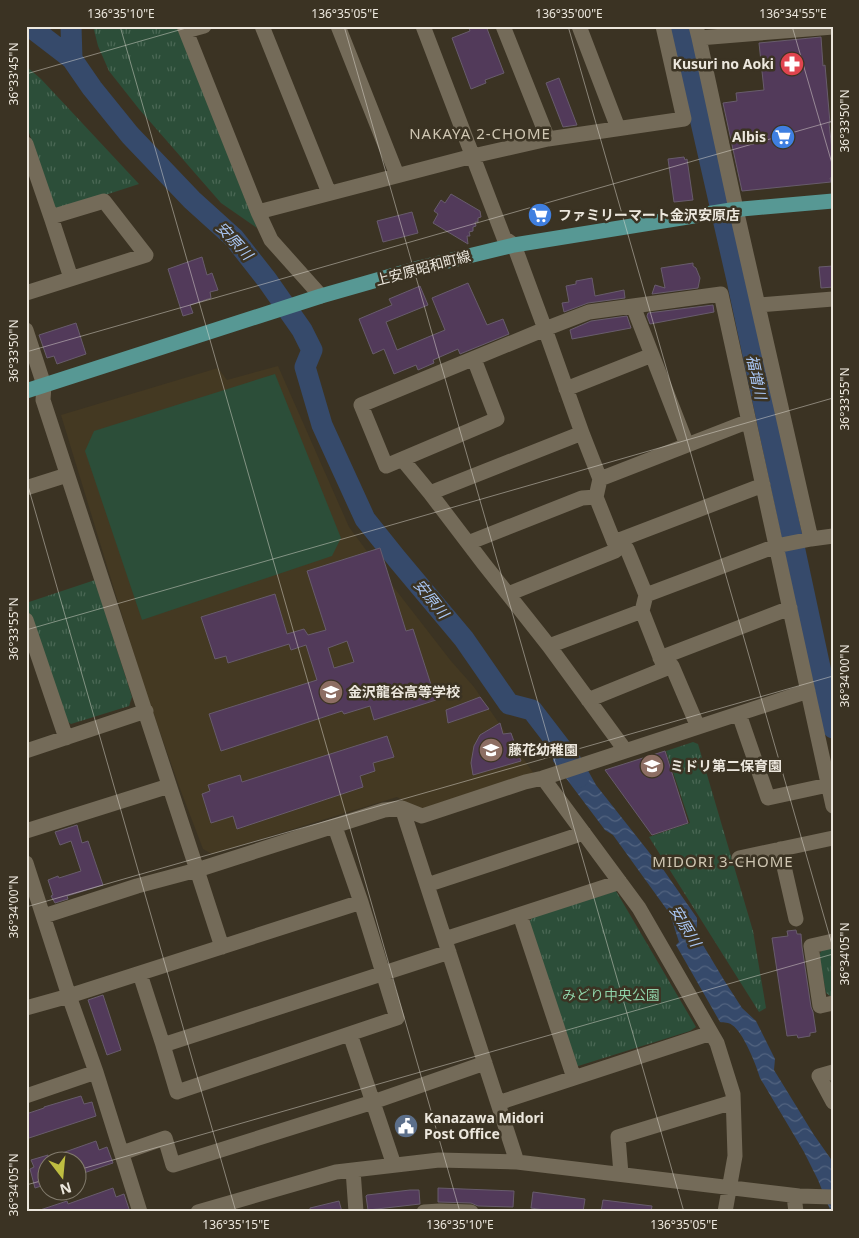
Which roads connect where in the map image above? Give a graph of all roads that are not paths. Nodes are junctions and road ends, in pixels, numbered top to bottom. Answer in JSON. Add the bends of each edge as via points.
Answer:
{"nodes":[{"id":1,"x":204,"y":26,"type":"edge"},
{"id":2,"x":262,"y":26,"type":"edge"},
{"id":3,"x":338,"y":26,"type":"edge"},
{"id":4,"x":423,"y":26,"type":"edge"},
{"id":5,"x":503,"y":26,"type":"edge"},
{"id":6,"x":579,"y":26,"type":"edge"},
{"id":7,"x":663,"y":26,"type":"edge"},
{"id":8,"x":814,"y":27,"type":"edge"},
{"id":9,"x":833,"y":27,"type":"edge"},
{"id":10,"x":185,"y":29,"type":"edge"},
{"id":11,"x":697,"y":32,"type":"edge"},
{"id":12,"x":618,"y":128,"type":"junction"},
{"id":13,"x":548,"y":139,"type":"junction"},
{"id":14,"x":26,"y":144,"type":"edge"},
{"id":15,"x":473,"y":156,"type":"junction"},
{"id":16,"x":397,"y":176,"type":"junction"},
{"id":17,"x":329,"y":194,"type":"junction"},
{"id":18,"x":833,"y":201,"type":"edge"},
{"id":19,"x":733,"y":210,"type":"junction"},
{"id":20,"x":258,"y":212,"type":"junction"},
{"id":21,"x":51,"y":217,"type":"junction"},
{"id":22,"x":514,"y":245,"type":"junction"},
{"id":23,"x":71,"y":278,"type":"junction"},
{"id":24,"x":26,"y":292,"type":"edge"},
{"id":25,"x":321,"y":296,"type":"junction"},
{"id":26,"x":833,"y":299,"type":"edge"},
{"id":27,"x":758,"y":305,"type":"junction"},
{"id":28,"x":633,"y":306,"type":"junction"},
{"id":29,"x":545,"y":329,"type":"junction"},
{"id":30,"x":26,"y":332,"type":"edge"},
{"id":31,"x":652,"y":355,"type":"junction"},
{"id":32,"x":474,"y":358,"type":"junction"},
{"id":33,"x":44,"y":385,"type":"junction"},
{"id":34,"x":566,"y":389,"type":"junction"},
{"id":35,"x":26,"y":391,"type":"edge"},
{"id":36,"x":749,"y":421,"type":"junction"},
{"id":37,"x":582,"y":432,"type":"junction"},
{"id":38,"x":687,"y":445,"type":"junction"},
{"id":39,"x":402,"y":459,"type":"junction"},
{"id":40,"x":67,"y":475,"type":"junction"},
{"id":41,"x":600,"y":479,"type":"junction"},
{"id":42,"x":763,"y":485,"type":"junction"},
{"id":43,"x":26,"y":488,"type":"edge"},
{"id":44,"x":430,"y":493,"type":"junction"},
{"id":45,"x":596,"y":497,"type":"junction"},
{"id":46,"x":833,"y":536,"type":"edge"},
{"id":47,"x":807,"y":540,"type":"junction"},
{"id":48,"x":468,"y":543,"type":"junction"},
{"id":49,"x":618,"y":544,"type":"junction"},
{"id":50,"x":780,"y":545,"type":"junction"},
{"id":51,"x":508,"y":594,"type":"junction"},
{"id":52,"x":646,"y":595,"type":"junction"},
{"id":53,"x":790,"y":608,"type":"junction"},
{"id":54,"x":642,"y":610,"type":"junction"},
{"id":55,"x":26,"y":620,"type":"edge"},
{"id":56,"x":549,"y":646,"type":"junction"},
{"id":57,"x":666,"y":662,"type":"junction"},
{"id":58,"x":808,"y":691,"type":"junction"},
{"id":59,"x":588,"y":700,"type":"junction"},
{"id":60,"x":146,"y":712,"type":"junction"},
{"id":61,"x":740,"y":714,"type":"junction"},
{"id":62,"x":698,"y":727,"type":"junction"},
{"id":63,"x":66,"y":738,"type":"junction"},
{"id":64,"x":625,"y":750,"type":"junction"},
{"id":65,"x":26,"y":751,"type":"edge"},
{"id":66,"x":547,"y":776,"type":"junction"},
{"id":67,"x":828,"y":785,"type":"junction"},
{"id":68,"x":169,"y":786,"type":"junction"},
{"id":69,"x":833,"y":806,"type":"edge"},
{"id":70,"x":402,"y":808,"type":"junction"},
{"id":71,"x":335,"y":827,"type":"junction"},
{"id":72,"x":26,"y":831,"type":"edge"},
{"id":73,"x":584,"y":833,"type":"junction"},
{"id":74,"x":833,"y":838,"type":"edge"},
{"id":75,"x":780,"y":849,"type":"junction"},
{"id":76,"x":739,"y":858,"type":"dead end"},
{"id":77,"x":26,"y":863,"type":"edge"},
{"id":78,"x":197,"y":870,"type":"junction"},
{"id":79,"x":620,"y":882,"type":"junction"},
{"id":80,"x":427,"y":885,"type":"junction"},
{"id":81,"x":361,"y":902,"type":"junction"},
{"id":82,"x":520,"y":915,"type":"junction"},
{"id":83,"x":44,"y":916,"type":"junction"},
{"id":84,"x":796,"y":919,"type":"dead end"},
{"id":85,"x":833,"y":941,"type":"edge"},
{"id":86,"x":447,"y":945,"type":"junction"},
{"id":87,"x":222,"y":947,"type":"junction"},
{"id":88,"x":383,"y":973,"type":"junction"},
{"id":89,"x":140,"y":974,"type":"junction"},
{"id":90,"x":69,"y":996,"type":"junction"},
{"id":91,"x":833,"y":1004,"type":"edge"},
{"id":92,"x":26,"y":1008,"type":"edge"},
{"id":93,"x":712,"y":1033,"type":"junction"},
{"id":94,"x":350,"y":1034,"type":"junction"},
{"id":95,"x":163,"y":1045,"type":"junction"},
{"id":96,"x":485,"y":1064,"type":"junction"},
{"id":97,"x":96,"y":1072,"type":"junction"},
{"id":98,"x":833,"y":1072,"type":"edge"},
{"id":99,"x":574,"y":1078,"type":"junction"},
{"id":100,"x":26,"y":1096,"type":"edge"},
{"id":101,"x":373,"y":1102,"type":"junction"},
{"id":102,"x":733,"y":1102,"type":"junction"},
{"id":103,"x":833,"y":1102,"type":"edge"},
{"id":104,"x":498,"y":1103,"type":"junction"},
{"id":105,"x":122,"y":1153,"type":"junction"},
{"id":106,"x":517,"y":1162,"type":"junction"},
{"id":107,"x":394,"y":1165,"type":"junction"},
{"id":108,"x":353,"y":1170,"type":"junction"},
{"id":109,"x":621,"y":1174,"type":"junction"},
{"id":110,"x":730,"y":1188,"type":"junction"},
{"id":111,"x":794,"y":1196,"type":"junction"},
{"id":112,"x":825,"y":1197,"type":"edge"},
{"id":113,"x":140,"y":1212,"type":"edge"},
{"id":114,"x":198,"y":1212,"type":"edge"},
{"id":115,"x":356,"y":1212,"type":"edge"},
{"id":116,"x":424,"y":1212,"type":"edge"},
{"id":117,"x":471,"y":1212,"type":"edge"},
{"id":118,"x":725,"y":1212,"type":"edge"},
{"id":119,"x":796,"y":1212,"type":"edge"}],
"edges":[{"from":1,"to":10,"type":"street"},
{"from":2,"to":17,"type":"street"},
{"from":3,"to":16,"type":"street"},
{"from":4,"to":15,"type":"street"},
{"from":5,"to":13,"type":"street"},
{"from":6,"to":12,"type":"street"},
{"from":7,"to":12,"type":"street","via":[[684,118]]},
{"from":8,"to":9,"type":"street"},
{"from":8,"to":11,"type":"street"},
{"from":10,"to":20,"type":"street"},
{"from":11,"to":19,"type":"street"},
{"from":12,"to":13,"type":"street"},
{"from":13,"to":15,"type":"street"},
{"from":14,"to":21,"type":"street"},
{"from":15,"to":16,"type":"street"},
{"from":15,"to":22,"type":"street","via":[[504,238]]},
{"from":16,"to":17,"type":"street"},
{"from":17,"to":20,"type":"street"},
{"from":18,"to":19,"type":"main road","name":"上安原昭和町線"},
{"from":19,"to":22,"type":"main road","name":"上安原昭和町線"},
{"from":19,"to":27,"type":"street"},
{"from":20,"to":25,"type":"street","via":[[271,240]]},
{"from":21,"to":23,"type":"street"},
{"from":21,"to":23,"type":"street","via":[[104,201],[146,255]]},
{"from":22,"to":25,"type":"main road","name":"上安原昭和町線"},
{"from":22,"to":29,"type":"street"},
{"from":23,"to":24,"type":"street"},
{"from":25,"to":33,"type":"main road","name":"上安原昭和町線"},
{"from":26,"to":27,"type":"street"},
{"from":27,"to":47,"type":"street"},
{"from":28,"to":29,"type":"street","via":[[589,312]]},
{"from":28,"to":31,"type":"street"},
{"from":28,"to":36,"type":"street","via":[[721,294]]},
{"from":29,"to":32,"type":"street"},
{"from":29,"to":34,"type":"street"},
{"from":30,"to":33,"type":"street"},
{"from":31,"to":34,"type":"street"},
{"from":31,"to":38,"type":"street"},
{"from":32,"to":39,"type":"street","via":[[497,418]]},
{"from":32,"to":39,"type":"street","via":[[361,405],[386,466]]},
{"from":33,"to":35,"type":"main road","name":"上安原昭和町線"},
{"from":33,"to":40,"type":"street","via":[[43,400]]},
{"from":34,"to":37,"type":"street"},
{"from":36,"to":38,"type":"street"},
{"from":36,"to":42,"type":"street"},
{"from":37,"to":41,"type":"street"},
{"from":37,"to":44,"type":"street"},
{"from":38,"to":41,"type":"street"},
{"from":39,"to":44,"type":"street"},
{"from":40,"to":43,"type":"street"},
{"from":40,"to":60,"type":"street"},
{"from":41,"to":45,"type":"street"},
{"from":42,"to":49,"type":"street"},
{"from":42,"to":50,"type":"street"},
{"from":44,"to":48,"type":"street"},
{"from":45,"to":48,"type":"street","via":[[582,498]]},
{"from":45,"to":49,"type":"street"},
{"from":46,"to":47,"type":"street"},
{"from":47,"to":50,"type":"street"},
{"from":48,"to":51,"type":"street"},
{"from":49,"to":51,"type":"street","via":[[616,551]]},
{"from":49,"to":52,"type":"street","via":[[627,549]]},
{"from":50,"to":52,"type":"street"},
{"from":50,"to":53,"type":"street"},
{"from":51,"to":56,"type":"street"},
{"from":52,"to":54,"type":"street"},
{"from":53,"to":57,"type":"street"},
{"from":53,"to":58,"type":"street"},
{"from":54,"to":56,"type":"street"},
{"from":54,"to":57,"type":"street"},
{"from":55,"to":63,"type":"street"},
{"from":56,"to":59,"type":"street"},
{"from":57,"to":59,"type":"street"},
{"from":57,"to":62,"type":"street"},
{"from":58,"to":61,"type":"street"},
{"from":58,"to":67,"type":"street"},
{"from":59,"to":64,"type":"street"},
{"from":60,"to":63,"type":"street"},
{"from":60,"to":68,"type":"street"},
{"from":61,"to":62,"type":"street"},
{"from":61,"to":67,"type":"street","via":[[768,798]]},
{"from":62,"to":64,"type":"street"},
{"from":63,"to":65,"type":"street"},
{"from":64,"to":66,"type":"street"},
{"from":66,"to":70,"type":"street","via":[[422,816]]},
{"from":66,"to":73,"type":"street"},
{"from":67,"to":69,"type":"street"},
{"from":68,"to":72,"type":"street"},
{"from":68,"to":78,"type":"street"},
{"from":70,"to":71,"type":"street","via":[[384,810]]},
{"from":70,"to":80,"type":"street"},
{"from":71,"to":78,"type":"street"},
{"from":71,"to":81,"type":"street"},
{"from":73,"to":79,"type":"street"},
{"from":73,"to":80,"type":"street"},
{"from":74,"to":75,"type":"street"},
{"from":75,"to":76,"type":"street"},
{"from":75,"to":84,"type":"street"},
{"from":77,"to":83,"type":"street"},
{"from":78,"to":83,"type":"street"},
{"from":78,"to":87,"type":"street"},
{"from":79,"to":82,"type":"street"},
{"from":79,"to":93,"type":"street","via":[[639,908]]},
{"from":80,"to":86,"type":"street"},
{"from":81,"to":87,"type":"street"},
{"from":81,"to":88,"type":"street"},
{"from":82,"to":86,"type":"street"},
{"from":82,"to":99,"type":"street"},
{"from":83,"to":90,"type":"street"},
{"from":85,"to":91,"type":"street","via":[[811,946],[820,1006]]},
{"from":86,"to":88,"type":"street"},
{"from":86,"to":96,"type":"street"},
{"from":87,"to":89,"type":"street"},
{"from":88,"to":94,"type":"street","via":[[397,1018]]},
{"from":88,"to":95,"type":"street"},
{"from":89,"to":90,"type":"street"},
{"from":89,"to":95,"type":"street"},
{"from":90,"to":92,"type":"street"},
{"from":90,"to":97,"type":"street"},
{"from":93,"to":99,"type":"street"},
{"from":93,"to":102,"type":"street"},
{"from":94,"to":95,"type":"street","via":[[177,1092]]},
{"from":94,"to":101,"type":"street"},
{"from":96,"to":101,"type":"street"},
{"from":96,"to":104,"type":"street"},
{"from":97,"to":100,"type":"street"},
{"from":97,"to":105,"type":"street"},
{"from":98,"to":103,"type":"street","via":[[819,1076]]},
{"from":99,"to":104,"type":"street"},
{"from":101,"to":105,"type":"street","via":[[173,1166],[165,1138]]},
{"from":101,"to":107,"type":"street"},
{"from":102,"to":109,"type":"street","via":[[618,1137]]},
{"from":102,"to":110,"type":"street","via":[[735,1156]]},
{"from":104,"to":106,"type":"street"},
{"from":105,"to":113,"type":"street"},
{"from":106,"to":107,"type":"street","via":[[439,1160]]},
{"from":106,"to":109,"type":"street"},
{"from":107,"to":108,"type":"street"},
{"from":108,"to":114,"type":"street","via":[[336,1172]]},
{"from":108,"to":115,"type":"street"},
{"from":109,"to":110,"type":"street"},
{"from":110,"to":111,"type":"street"},
{"from":110,"to":118,"type":"street"},
{"from":111,"to":112,"type":"street"},
{"from":111,"to":119,"type":"street"},
{"from":116,"to":117,"type":"street"}]}
